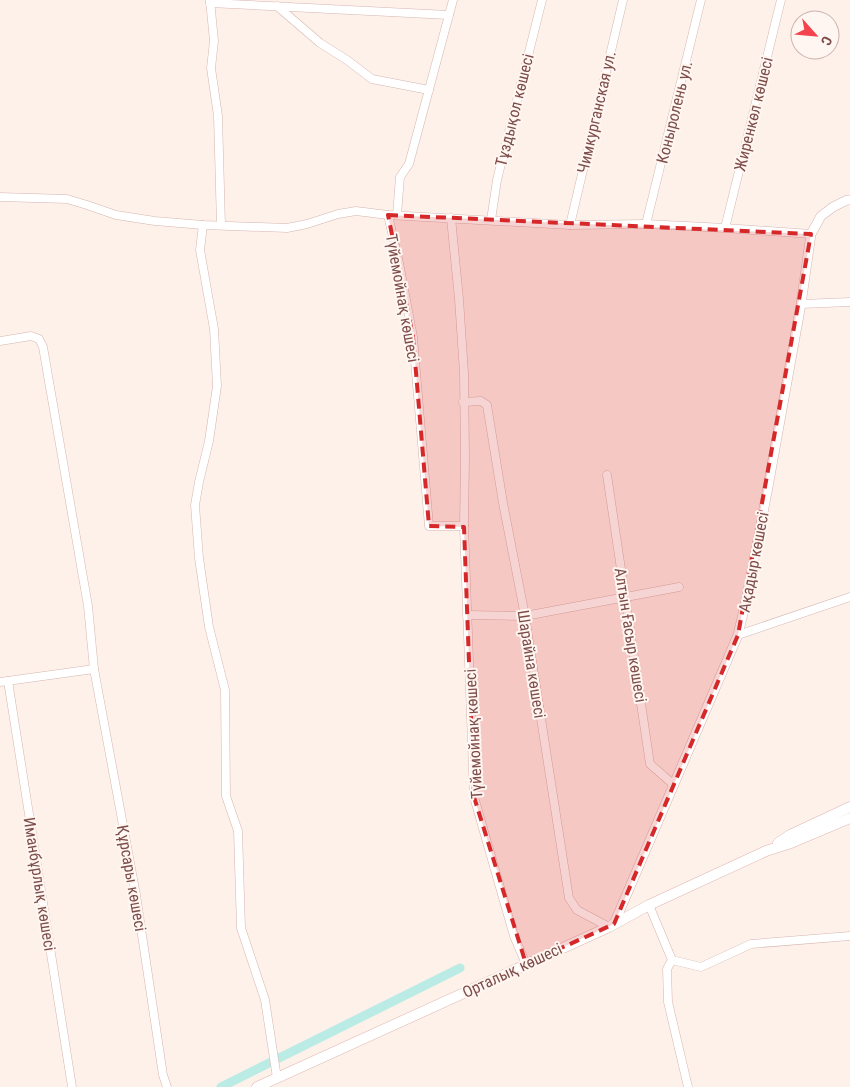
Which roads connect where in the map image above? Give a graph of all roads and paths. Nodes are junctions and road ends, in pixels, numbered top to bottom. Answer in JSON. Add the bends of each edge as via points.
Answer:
{"nodes":[{"id":1,"x":453,"y":0,"type":"edge"},
{"id":2,"x":542,"y":0,"type":"edge"},
{"id":3,"x":623,"y":0,"type":"edge"},
{"id":4,"x":701,"y":0,"type":"edge"},
{"id":5,"x":781,"y":0,"type":"edge"},
{"id":6,"x":210,"y":2,"type":"edge"},
{"id":7,"x":277,"y":6,"type":"junction"},
{"id":8,"x":449,"y":14,"type":"junction"},
{"id":9,"x":429,"y":90,"type":"junction"},
{"id":10,"x":0,"y":197,"type":"edge"},
{"id":11,"x":850,"y":200,"type":"edge"},
{"id":12,"x":388,"y":215,"type":"junction"},
{"id":13,"x":397,"y":215,"type":"junction"},
{"id":14,"x":451,"y":218,"type":"junction"},
{"id":15,"x":491,"y":220,"type":"junction"},
{"id":16,"x":646,"y":224,"type":"junction"},
{"id":17,"x":203,"y":225,"type":"junction"},
{"id":18,"x":221,"y":225,"type":"junction"},
{"id":19,"x":570,"y":225,"type":"junction"},
{"id":20,"x":725,"y":228,"type":"junction"},
{"id":21,"x":811,"y":234,"type":"junction"},
{"id":22,"x":850,"y":302,"type":"edge"},
{"id":23,"x":801,"y":304,"type":"junction"},
{"id":24,"x":0,"y":341,"type":"edge"},
{"id":25,"x":463,"y":402,"type":"junction"},
{"id":26,"x":607,"y":475,"type":"dead end"},
{"id":27,"x":464,"y":526,"type":"junction"},
{"id":28,"x":679,"y":587,"type":"dead end"},
{"id":29,"x":625,"y":597,"type":"junction"},
{"id":30,"x":850,"y":597,"type":"edge"},
{"id":31,"x":467,"y":615,"type":"junction"},
{"id":32,"x":525,"y":616,"type":"junction"},
{"id":33,"x":738,"y":635,"type":"junction"},
{"id":34,"x":94,"y":669,"type":"junction"},
{"id":35,"x":4,"y":682,"type":"edge"},
{"id":36,"x":674,"y":785,"type":"junction"},
{"id":37,"x":850,"y":807,"type":"edge"},
{"id":38,"x":850,"y":818,"type":"edge"},
{"id":39,"x":766,"y":851,"type":"junction"},
{"id":40,"x":649,"y":905,"type":"junction"},
{"id":41,"x":611,"y":925,"type":"junction"},
{"id":42,"x":850,"y":936,"type":"edge"},
{"id":43,"x":672,"y":960,"type":"junction"},
{"id":44,"x":526,"y":964,"type":"junction"},
{"id":45,"x":277,"y":1078,"type":"junction"},
{"id":46,"x":72,"y":1087,"type":"edge"},
{"id":47,"x":167,"y":1087,"type":"edge"},
{"id":48,"x":257,"y":1087,"type":"edge"},
{"id":49,"x":688,"y":1087,"type":"edge"}],
"edges":[{"from":1,"to":8,"type":"street"},
{"from":2,"to":15,"type":"street","name":"Тұздықол көшесі","via":[[497,180]]},
{"from":3,"to":19,"type":"street","name":"Чимкурганская ул."},
{"from":4,"to":16,"type":"street","name":"Коныролень ул."},
{"from":5,"to":20,"type":"street","name":"Жиренкөл көшесі"},
{"from":6,"to":7,"type":"street"},
{"from":6,"to":18,"type":"street"},
{"from":7,"to":8,"type":"street"},
{"from":7,"to":9,"type":"street","via":[[320,43],[372,79]]},
{"from":8,"to":9,"type":"street"},
{"from":9,"to":13,"type":"street","via":[[409,164],[400,177]]},
{"from":10,"to":17,"type":"street","via":[[67,200],[116,216]]},
{"from":11,"to":21,"type":"street","name":"Ақадыр көшесі","via":[[821,216]]},
{"from":12,"to":13,"type":"street"},
{"from":12,"to":18,"type":"street","via":[[356,211],[287,228]]},
{"from":12,"to":27,"type":"street","name":"Түйемойнақ көшесі","via":[[413,337],[429,526]]},
{"from":13,"to":14,"type":"street"},
{"from":14,"to":15,"type":"street"},
{"from":14,"to":25,"type":"street","name":"Түйемойнақ көшесі","via":[[464,373]]},
{"from":15,"to":19,"type":"street"},
{"from":16,"to":19,"type":"street"},
{"from":16,"to":20,"type":"street"},
{"from":17,"to":18,"type":"street"},
{"from":17,"to":45,"type":"street","via":[[200,250],[214,329],[217,386],[195,505],[199,558],[209,627],[225,690],[226,796],[238,831],[242,928],[265,1000]]},
{"from":20,"to":21,"type":"street"},
{"from":21,"to":23,"type":"street","name":"Ақадыр көшесі"},
{"from":22,"to":23,"type":"street"},
{"from":23,"to":33,"type":"street","name":"Ақадыр көшесі"},
{"from":24,"to":34,"type":"street","name":"Құрсары көшесі","via":[[31,336],[39,339],[43,347],[88,606]]},
{"from":25,"to":27,"type":"street","name":"Түйемойнақ көшесі"},
{"from":25,"to":32,"type":"street","name":"Шарайна көшесі","via":[[481,401],[487,405]]},
{"from":26,"to":29,"type":"street","name":"Алтын Ғасыр көшесі"},
{"from":27,"to":31,"type":"street","name":"Түйемойнақ көшесі"},
{"from":28,"to":29,"type":"street"},
{"from":29,"to":32,"type":"street"},
{"from":29,"to":36,"type":"street","name":"Алтын Ғасыр көшесі","via":[[650,764]]},
{"from":30,"to":33,"type":"street"},
{"from":31,"to":32,"type":"street"},
{"from":31,"to":44,"type":"street","name":"Түйемойнақ көшесі","via":[[474,797],[514,936]]},
{"from":32,"to":41,"type":"street","name":"Шарайна көшесі","via":[[568,898],[577,910]]},
{"from":33,"to":36,"type":"street","name":"Ақадыр көшесі"},
{"from":34,"to":35,"type":"street"},
{"from":34,"to":47,"type":"street","name":"Құрсары көшесі"},
{"from":35,"to":46,"type":"street","name":"Иманбұрлық көшесі"},
{"from":36,"to":41,"type":"street","name":"Ақадыр көшесі"},
{"from":37,"to":39,"type":"main road","name":"Орталық көшесі","via":[[790,835]]},
{"from":38,"to":39,"type":"main road","name":"Орталық көшесі"},
{"from":39,"to":40,"type":"main road","name":"Орталық көшесі"},
{"from":40,"to":41,"type":"main road","name":"Орталық көшесі"},
{"from":40,"to":43,"type":"street"},
{"from":41,"to":44,"type":"main road","name":"Орталық көшесі"},
{"from":42,"to":43,"type":"street","via":[[751,944],[701,967]]},
{"from":43,"to":49,"type":"street","via":[[667,969],[668,1002]]},
{"from":44,"to":45,"type":"main road","name":"Орталық көшесі"},
{"from":45,"to":48,"type":"main road","name":"Орталық көшесі"}]}
